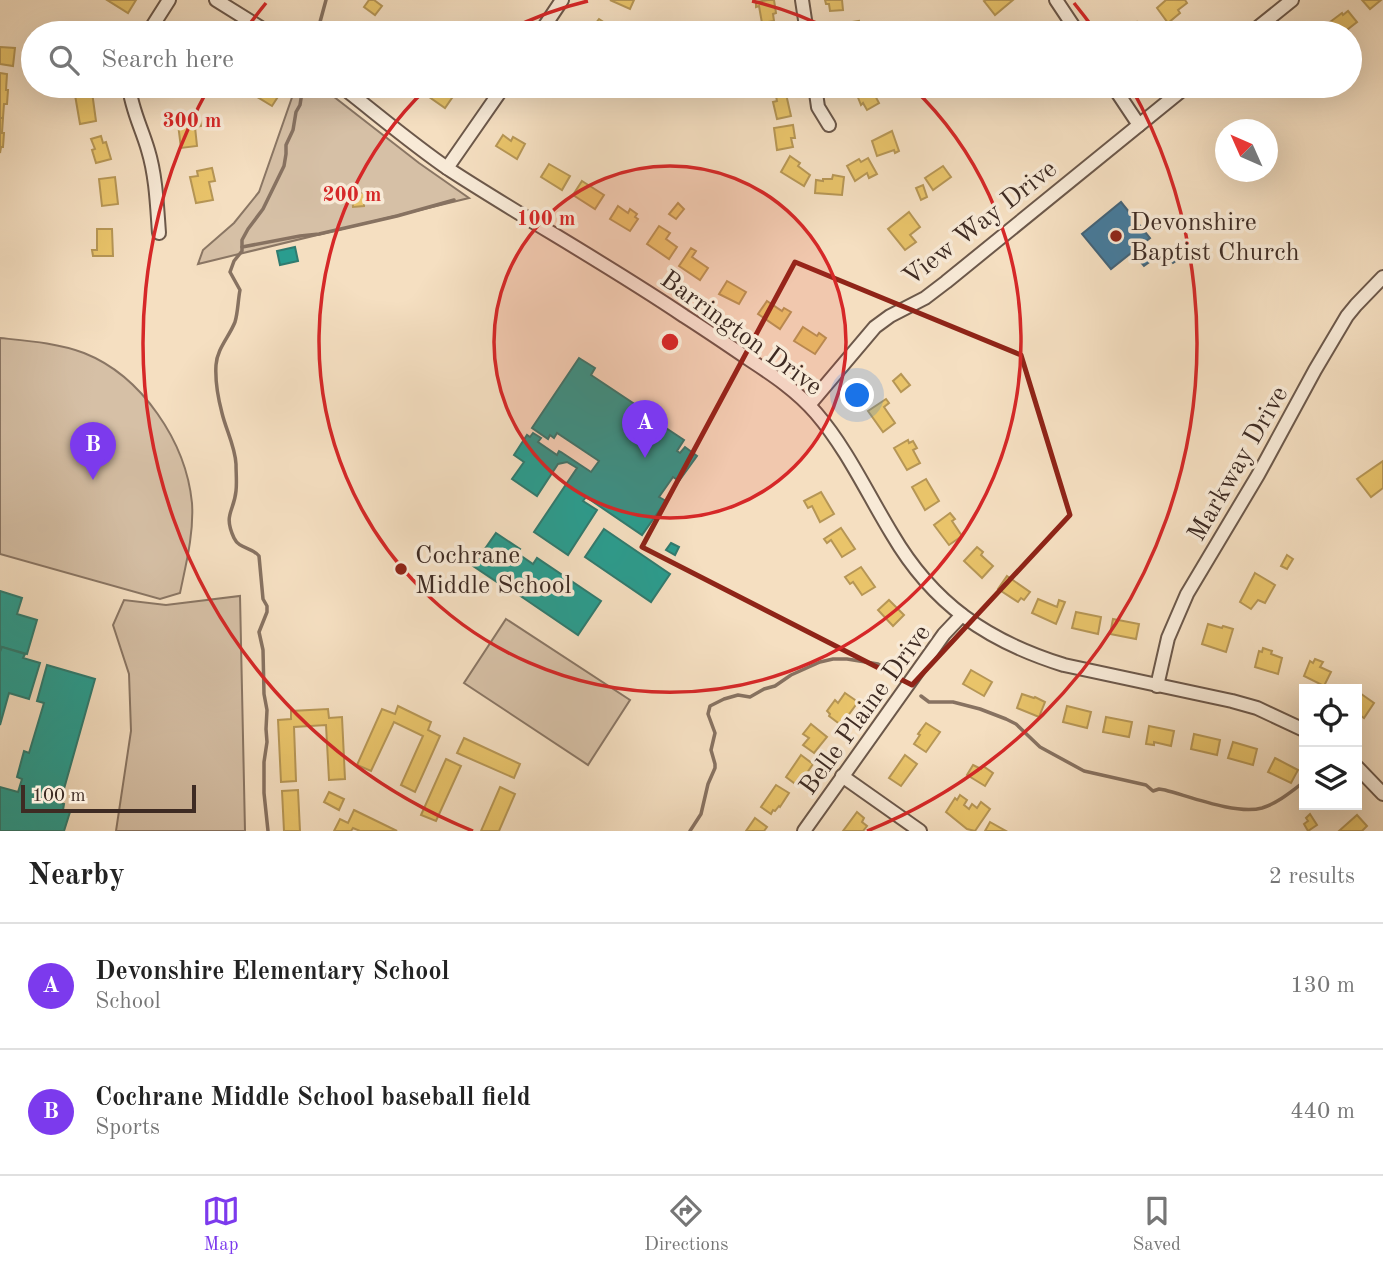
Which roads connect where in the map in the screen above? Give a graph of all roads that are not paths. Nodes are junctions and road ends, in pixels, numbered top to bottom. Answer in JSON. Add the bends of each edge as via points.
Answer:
{"nodes":[{"id":1,"x":169,"y":0,"type":"edge"},
{"id":2,"x":216,"y":0,"type":"edge"},
{"id":3,"x":562,"y":0,"type":"edge"},
{"id":4,"x":802,"y":0,"type":"edge"},
{"id":5,"x":1055,"y":0,"type":"edge"},
{"id":6,"x":1292,"y":0,"type":"edge"},
{"id":7,"x":156,"y":21,"type":"edge"},
{"id":8,"x":250,"y":21,"type":"edge"},
{"id":9,"x":548,"y":21,"type":"edge"},
{"id":10,"x":805,"y":21,"type":"edge"},
{"id":11,"x":1070,"y":21,"type":"edge"},
{"id":12,"x":1266,"y":21,"type":"edge"},
{"id":13,"x":132,"y":98,"type":"edge"},
{"id":14,"x":356,"y":98,"type":"edge"},
{"id":15,"x":496,"y":98,"type":"edge"},
{"id":16,"x":817,"y":98,"type":"edge"},
{"id":17,"x":1121,"y":98,"type":"edge"},
{"id":18,"x":1172,"y":98,"type":"edge"},
{"id":19,"x":829,"y":125,"type":"dead end"},
{"id":20,"x":1139,"y":125,"type":"junction"},
{"id":21,"x":447,"y":168,"type":"junction"},
{"id":22,"x":159,"y":233,"type":"dead end"},
{"id":23,"x":1383,"y":277,"type":"edge"},
{"id":24,"x":809,"y":405,"type":"junction"},
{"id":25,"x":962,"y":615,"type":"junction"},
{"id":26,"x":1157,"y":686,"type":"junction"},
{"id":27,"x":1299,"y":728,"type":"edge"},
{"id":28,"x":1362,"y":772,"type":"edge"},
{"id":29,"x":842,"y":776,"type":"junction"},
{"id":30,"x":1383,"y":794,"type":"edge"},
{"id":31,"x":804,"y":831,"type":"edge"},
{"id":32,"x":920,"y":831,"type":"edge"}],
"edges":[{"from":1,"to":7,"type":"street"},
{"from":2,"to":8,"type":"street"},
{"from":3,"to":9,"type":"street"},
{"from":4,"to":10,"type":"street"},
{"from":5,"to":11,"type":"street"},
{"from":6,"to":12,"type":"street"},
{"from":13,"to":22,"type":"street","via":[[149,152]]},
{"from":14,"to":21,"type":"street","name":"Barrington Drive"},
{"from":15,"to":21,"type":"street"},
{"from":16,"to":19,"type":"street"},
{"from":17,"to":20,"type":"street"},
{"from":18,"to":20,"type":"street","name":"View Way Drive"},
{"from":20,"to":24,"type":"street","name":"View Way Drive","via":[[946,282],[875,327]]},
{"from":21,"to":24,"type":"street","name":"Barrington Drive","via":[[652,294]]},
{"from":23,"to":26,"type":"street","name":"Markway Drive","via":[[1340,328],[1187,594],[1168,638]]},
{"from":24,"to":25,"type":"street","name":"Barrington Drive","via":[[832,433],[912,564]]},
{"from":25,"to":26,"type":"street","name":"Barrington Drive","via":[[1039,657]]},
{"from":25,"to":29,"type":"street","name":"Belle Plaine Drive"},
{"from":26,"to":27,"type":"street","name":"Barrington Drive","via":[[1257,708]]},
{"from":28,"to":30,"type":"street"},
{"from":29,"to":31,"type":"street","name":"Belle Plaine Drive"},
{"from":29,"to":32,"type":"street"}]}
